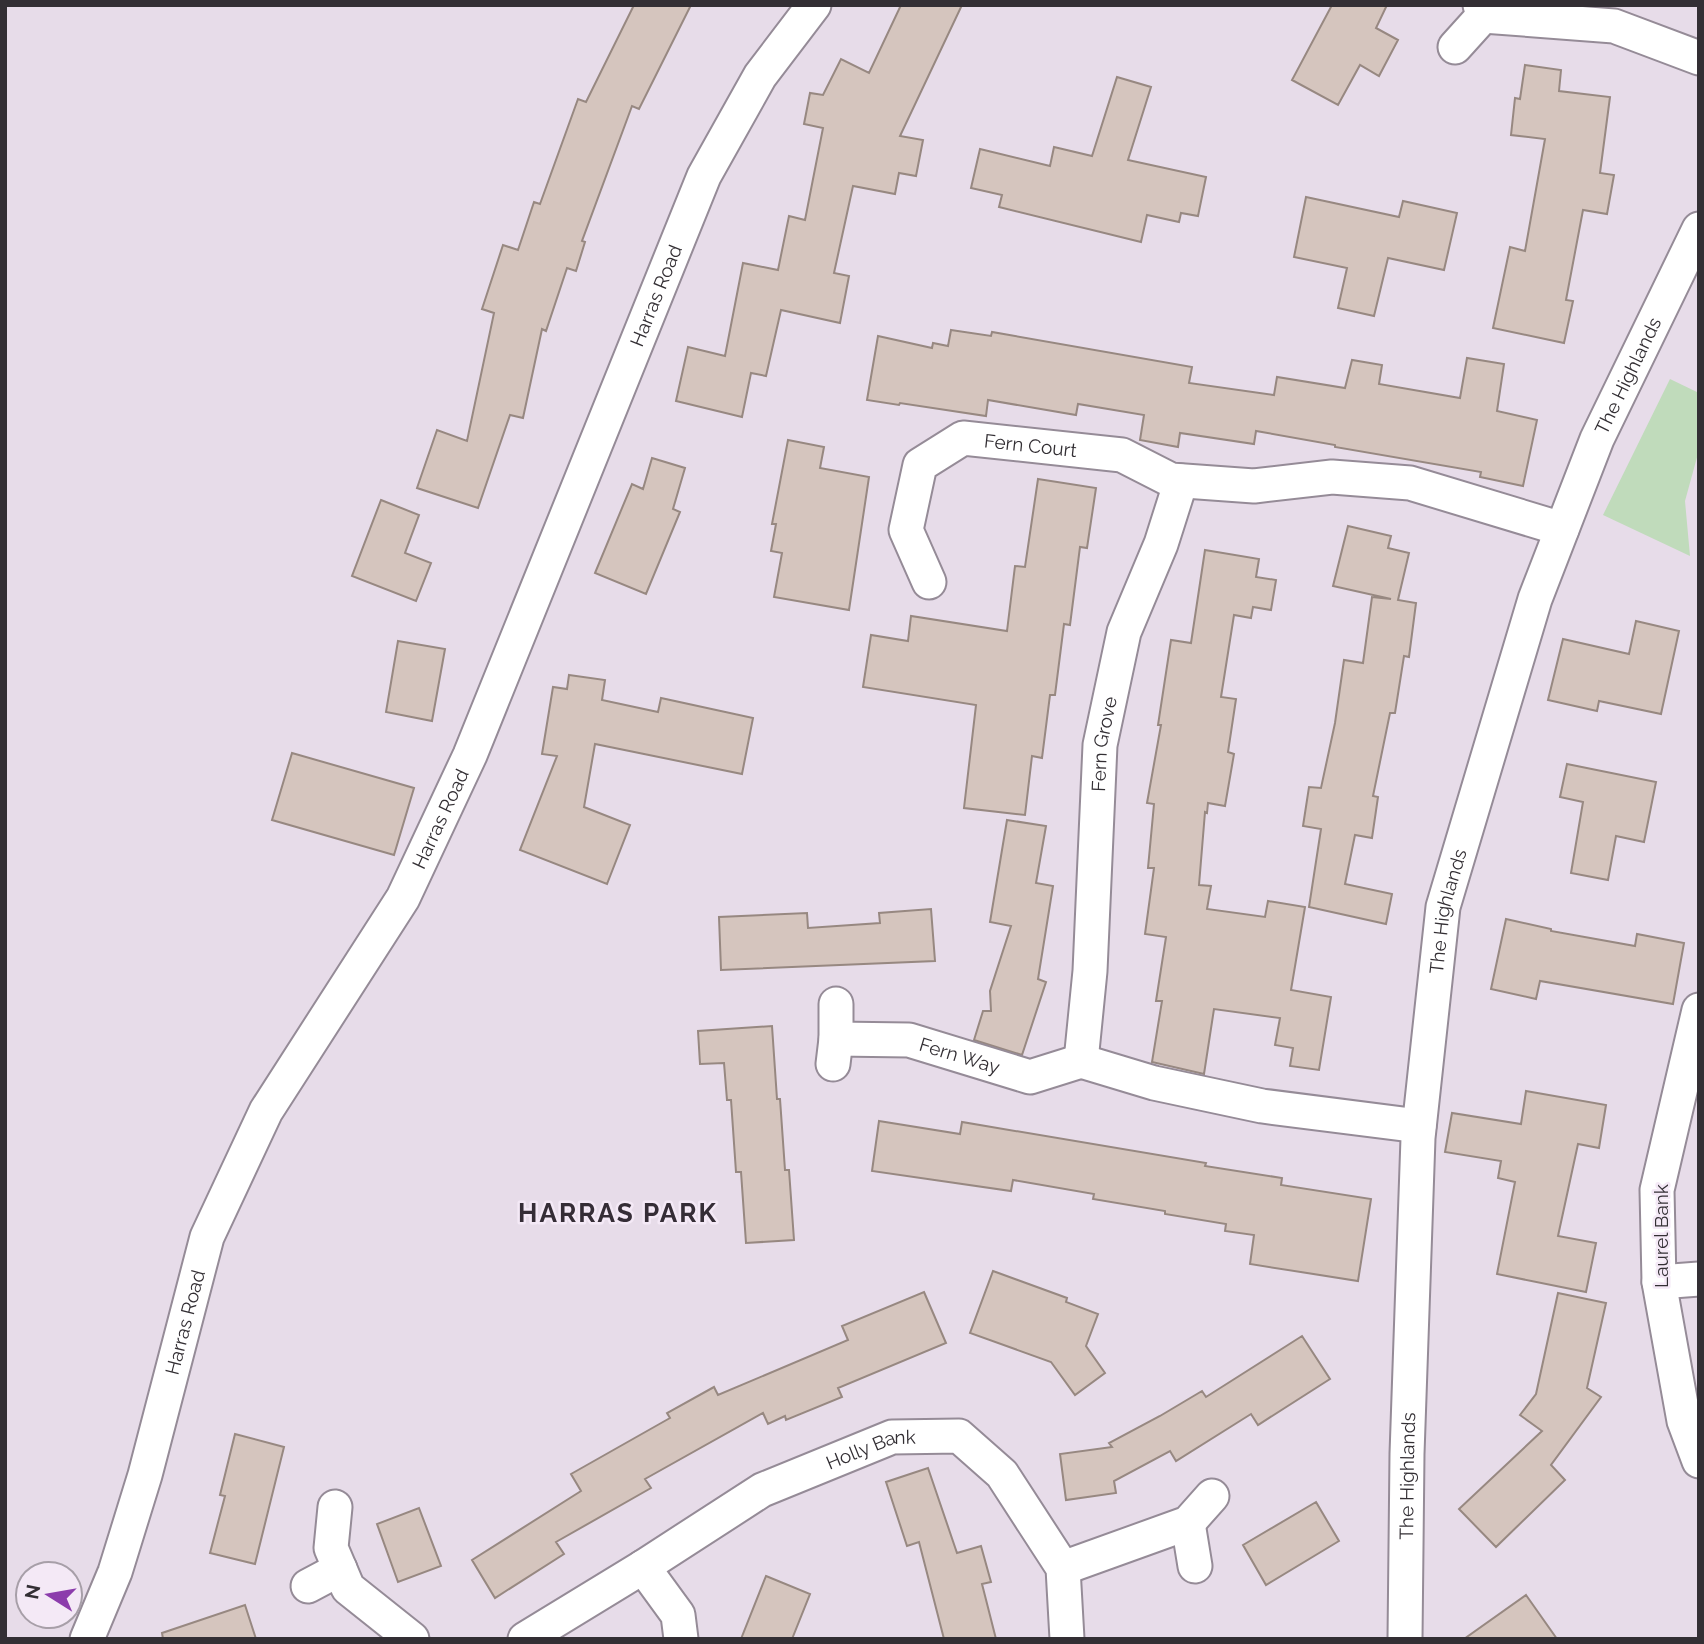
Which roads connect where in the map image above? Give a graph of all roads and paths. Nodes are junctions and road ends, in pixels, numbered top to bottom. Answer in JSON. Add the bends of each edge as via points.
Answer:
{"nodes":[{"id":1,"x":814,"y":5,"type":"edge"},
{"id":2,"x":1481,"y":11,"type":"edge"},
{"id":3,"x":1455,"y":47,"type":"dead end"},
{"id":4,"x":1699,"y":58,"type":"edge"},
{"id":5,"x":1699,"y":229,"type":"edge"},
{"id":6,"x":1181,"y":481,"type":"junction"},
{"id":7,"x":1562,"y":529,"type":"junction"},
{"id":8,"x":929,"y":582,"type":"dead end"},
{"id":9,"x":836,"y":1004,"type":"dead end"},
{"id":10,"x":1699,"y":1010,"type":"edge"},
{"id":11,"x":1081,"y":1061,"type":"junction"},
{"id":12,"x":1419,"y":1126,"type":"junction"},
{"id":13,"x":1699,"y":1279,"type":"edge"},
{"id":14,"x":1659,"y":1282,"type":"junction"},
{"id":15,"x":1699,"y":1461,"type":"edge"},
{"id":16,"x":1212,"y":1496,"type":"dead end"},
{"id":17,"x":335,"y":1507,"type":"dead end"},
{"id":18,"x":1188,"y":1523,"type":"junction"},
{"id":19,"x":1195,"y":1566,"type":"dead end"},
{"id":20,"x":643,"y":1567,"type":"junction"},
{"id":21,"x":1063,"y":1568,"type":"junction"},
{"id":22,"x":340,"y":1569,"type":"junction"},
{"id":23,"x":308,"y":1586,"type":"dead end"},
{"id":24,"x":87,"y":1639,"type":"edge"},
{"id":25,"x":412,"y":1639,"type":"edge"},
{"id":26,"x":525,"y":1639,"type":"edge"},
{"id":27,"x":681,"y":1639,"type":"edge"},
{"id":28,"x":1067,"y":1639,"type":"edge"},
{"id":29,"x":1405,"y":1639,"type":"edge"}],
"edges":[{"from":1,"to":24,"type":"street","name":"Harras Road","via":[[760,76],[704,176],[470,755],[403,898],[266,1111],[208,1237],[145,1475],[115,1572]]},
{"from":2,"to":3,"type":"street"},
{"from":2,"to":4,"type":"street","via":[[1614,26]]},
{"from":5,"to":7,"type":"street","name":"The Highlands","via":[[1597,439]]},
{"from":6,"to":7,"type":"street","via":[[1254,486],[1332,477],[1410,483]]},
{"from":6,"to":8,"type":"street","name":"Fern Court","via":[[1122,455],[963,438],[920,465],[906,530]]},
{"from":6,"to":11,"type":"street","name":"Fern Grove","via":[[1161,544],[1124,632],[1100,745],[1095,888]]},
{"from":7,"to":12,"type":"street","name":"The Highlands","via":[[1535,600],[1443,907]]},
{"from":9,"to":11,"type":"street","name":"Fern Way","via":[[835,1052],[909,1040],[1030,1077]]},
{"from":10,"to":14,"type":"street","name":"Laurel Bank","via":[[1657,1190]]},
{"from":11,"to":12,"type":"street","via":[[1154,1083],[1262,1106]]},
{"from":12,"to":29,"type":"street","name":"The Highlands"},
{"from":13,"to":14,"type":"street"},
{"from":14,"to":15,"type":"street","name":"Laurel Bank","via":[[1684,1420]]},
{"from":16,"to":18,"type":"street"},
{"from":17,"to":22,"type":"street","via":[[331,1548]]},
{"from":18,"to":19,"type":"street"},
{"from":18,"to":21,"type":"street"},
{"from":20,"to":21,"type":"street","name":"Holly Bank","via":[[762,1490],[892,1437],[959,1436],[1002,1474]]},
{"from":20,"to":26,"type":"street","name":"Holly Bank"},
{"from":20,"to":27,"type":"street","via":[[678,1615]]},
{"from":21,"to":28,"type":"street","name":"Holly Bank"},
{"from":22,"to":23,"type":"street"},
{"from":22,"to":25,"type":"street","via":[[348,1588]]}]}
